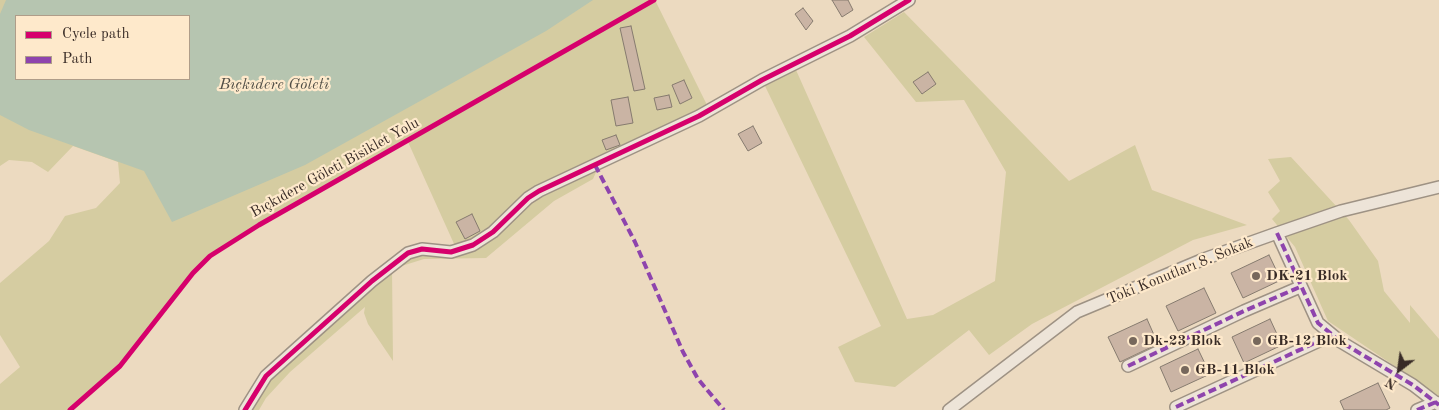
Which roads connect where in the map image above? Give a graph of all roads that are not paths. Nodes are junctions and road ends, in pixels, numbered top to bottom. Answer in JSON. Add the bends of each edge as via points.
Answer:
{"nodes":[{"id":1,"x":909,"y":0,"type":"edge"},
{"id":2,"x":1439,"y":187,"type":"edge"},
{"id":3,"x":1277,"y":233,"type":"junction"},
{"id":4,"x":1300,"y":287,"type":"junction"},
{"id":5,"x":1332,"y":335,"type":"junction"},
{"id":6,"x":1128,"y":366,"type":"dead end"},
{"id":7,"x":1437,"y":404,"type":"edge"},
{"id":8,"x":1176,"y":407,"type":"dead end"},
{"id":9,"x":245,"y":410,"type":"edge"},
{"id":10,"x":949,"y":410,"type":"edge"},
{"id":11,"x":1417,"y":410,"type":"edge"}],
"edges":[{"from":1,"to":9,"type":"street","via":[[850,36],[699,116],[539,191],[479,242],[451,252],[422,249],[408,253],[266,376]]},
{"from":2,"to":3,"type":"street","name":"Toki Konutları 8. Sokak","via":[[1341,211]]},
{"from":3,"to":4,"type":"street"},
{"from":3,"to":10,"type":"street","name":"Toki Konutları 8. Sokak","via":[[1204,259],[1077,312]]},
{"from":4,"to":5,"type":"street","via":[[1318,323]]},
{"from":4,"to":6,"type":"street"},
{"from":5,"to":7,"type":"street","via":[[1413,385]]},
{"from":5,"to":8,"type":"street"},
{"from":7,"to":11,"type":"street"}]}
